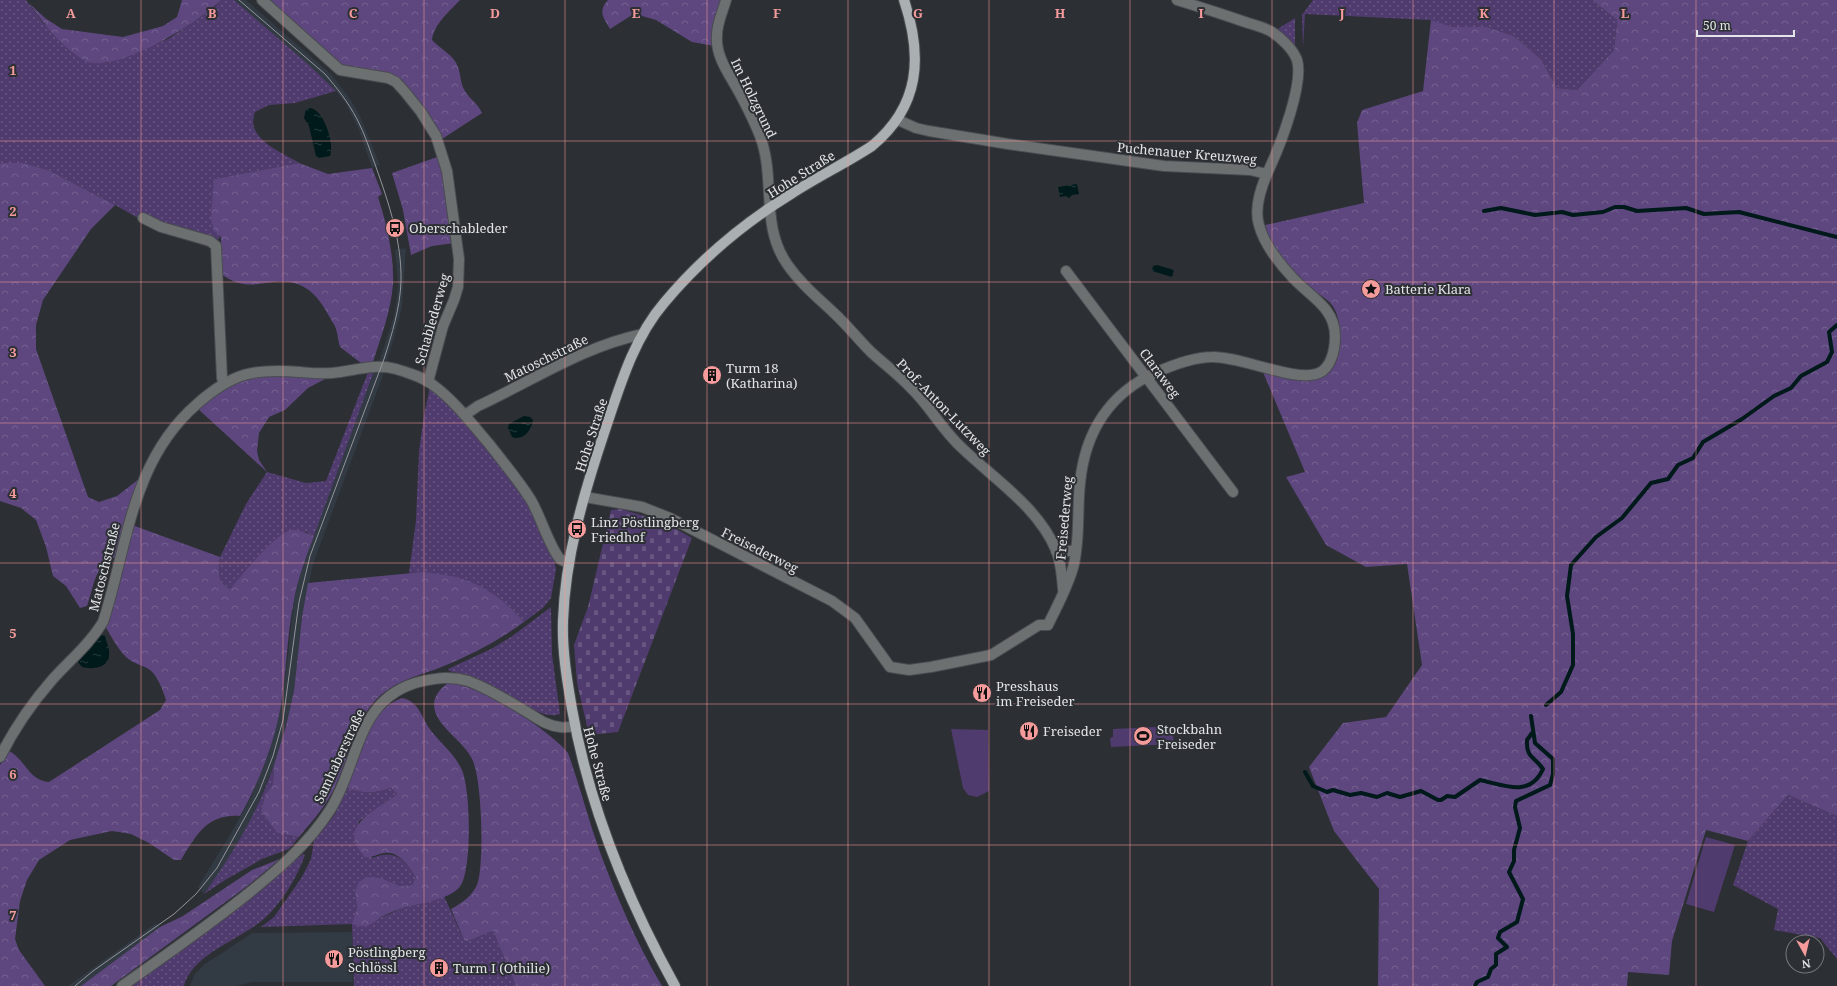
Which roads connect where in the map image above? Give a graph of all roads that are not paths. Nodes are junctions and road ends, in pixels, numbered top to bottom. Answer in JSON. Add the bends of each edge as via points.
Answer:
{"nodes":[{"id":1,"x":262,"y":0,"type":"edge"},
{"id":2,"x":726,"y":0,"type":"edge"},
{"id":3,"x":904,"y":0,"type":"edge"},
{"id":4,"x":1177,"y":0,"type":"edge"},
{"id":5,"x":898,"y":120,"type":"junction"},
{"id":6,"x":1267,"y":174,"type":"junction"},
{"id":7,"x":769,"y":209,"type":"junction"},
{"id":8,"x":143,"y":218,"type":"dead end"},
{"id":9,"x":1066,"y":271,"type":"dead end"},
{"id":10,"x":643,"y":334,"type":"junction"},
{"id":11,"x":1146,"y":377,"type":"junction"},
{"id":12,"x":224,"y":382,"type":"junction"},
{"id":13,"x":428,"y":382,"type":"junction"},
{"id":14,"x":466,"y":415,"type":"junction"},
{"id":15,"x":1233,"y":492,"type":"dead end"},
{"id":16,"x":585,"y":497,"type":"junction"},
{"id":17,"x":1076,"y":550,"type":"junction"},
{"id":18,"x":1056,"y":551,"type":"junction"},
{"id":19,"x":570,"y":563,"type":"junction"},
{"id":20,"x":1064,"y":590,"type":"junction"},
{"id":21,"x":575,"y":726,"type":"junction"},
{"id":22,"x":0,"y":757,"type":"edge"},
{"id":23,"x":122,"y":986,"type":"edge"},
{"id":24,"x":675,"y":986,"type":"edge"}],
"edges":[{"from":1,"to":13,"type":"street","name":"Schablederweg","via":[[340,70],[388,78],[396,82],[421,112],[436,136],[448,178],[460,274],[454,300],[442,326]]},
{"from":2,"to":7,"type":"street","name":"Im Holzgrund","via":[[717,34],[718,48],[765,151]]},
{"from":3,"to":5,"type":"main road","name":"Hohe Straße","via":[[914,42],[915,70],[911,93]]},
{"from":4,"to":6,"type":"street","name":"Puchenauer Kreuzweg","via":[[1266,29],[1281,39],[1296,58],[1298,65],[1294,93],[1286,127]]},
{"from":5,"to":6,"type":"street","name":"Puchenauer Kreuzweg","via":[[929,131],[1008,144],[1164,166],[1250,170]]},
{"from":5,"to":7,"type":"main road","name":"Hohe Straße","via":[[872,146]]},
{"from":6,"to":11,"type":"street","name":"Freisederweg","via":[[1258,205],[1259,225],[1271,249],[1293,278],[1323,305],[1334,326],[1334,351],[1331,359],[1318,374],[1300,375],[1226,358],[1210,357],[1158,371]]},
{"from":7,"to":10,"type":"main road","name":"Hohe Straße","via":[[741,230],[685,280],[656,313]]},
{"from":7,"to":18,"type":"street","name":"Prof.-Anton-Lutzweg","via":[[773,236],[795,275],[871,352],[911,388],[946,432],[1030,512],[1044,528]]},
{"from":8,"to":12,"type":"street","via":[[160,228],[210,241],[216,246]]},
{"from":9,"to":11,"type":"street","name":"Claraweg"},
{"from":10,"to":14,"type":"street","name":"Matoschstraße","via":[[587,351],[478,406]]},
{"from":10,"to":16,"type":"main road","name":"Hohe Straße","via":[[610,418]]},
{"from":11,"to":15,"type":"street","name":"Claraweg"},
{"from":11,"to":17,"type":"street","name":"Freisederweg","via":[[1114,403],[1091,435],[1082,466]]},
{"from":12,"to":13,"type":"street","name":"Matoschstraße","via":[[260,371],[320,374],[382,366],[400,370]]},
{"from":12,"to":22,"type":"street","name":"Matoschstraße","via":[[182,417],[161,444],[139,491],[127,527],[103,622],[97,633],[52,680],[29,709]]},
{"from":13,"to":14,"type":"street","name":"Matoschstraße"},
{"from":14,"to":19,"type":"street","name":"Matoschstraße","via":[[532,501],[559,557]]},
{"from":16,"to":19,"type":"main road","name":"Hohe Straße"},
{"from":16,"to":20,"type":"street","name":"Freisederweg","via":[[642,507],[670,518],[832,601],[855,618],[890,667],[909,670],[991,655],[1039,625],[1048,625]]},
{"from":17,"to":18,"type":"street"},
{"from":17,"to":20,"type":"street","name":"Freisederweg","via":[[1071,574]]},
{"from":18,"to":20,"type":"street","name":"Prof.-Anton-Lutzweg"},
{"from":19,"to":21,"type":"main road","name":"Hohe Straße","via":[[564,603],[563,637]]},
{"from":21,"to":23,"type":"street","name":"Samhaberstraße","via":[[561,728],[548,724],[468,681],[440,678],[398,690],[375,709],[358,740],[337,797],[318,827],[303,844],[269,877],[235,904]]},
{"from":21,"to":24,"type":"main road","name":"Hohe Straße","via":[[590,787],[614,860]]}]}
